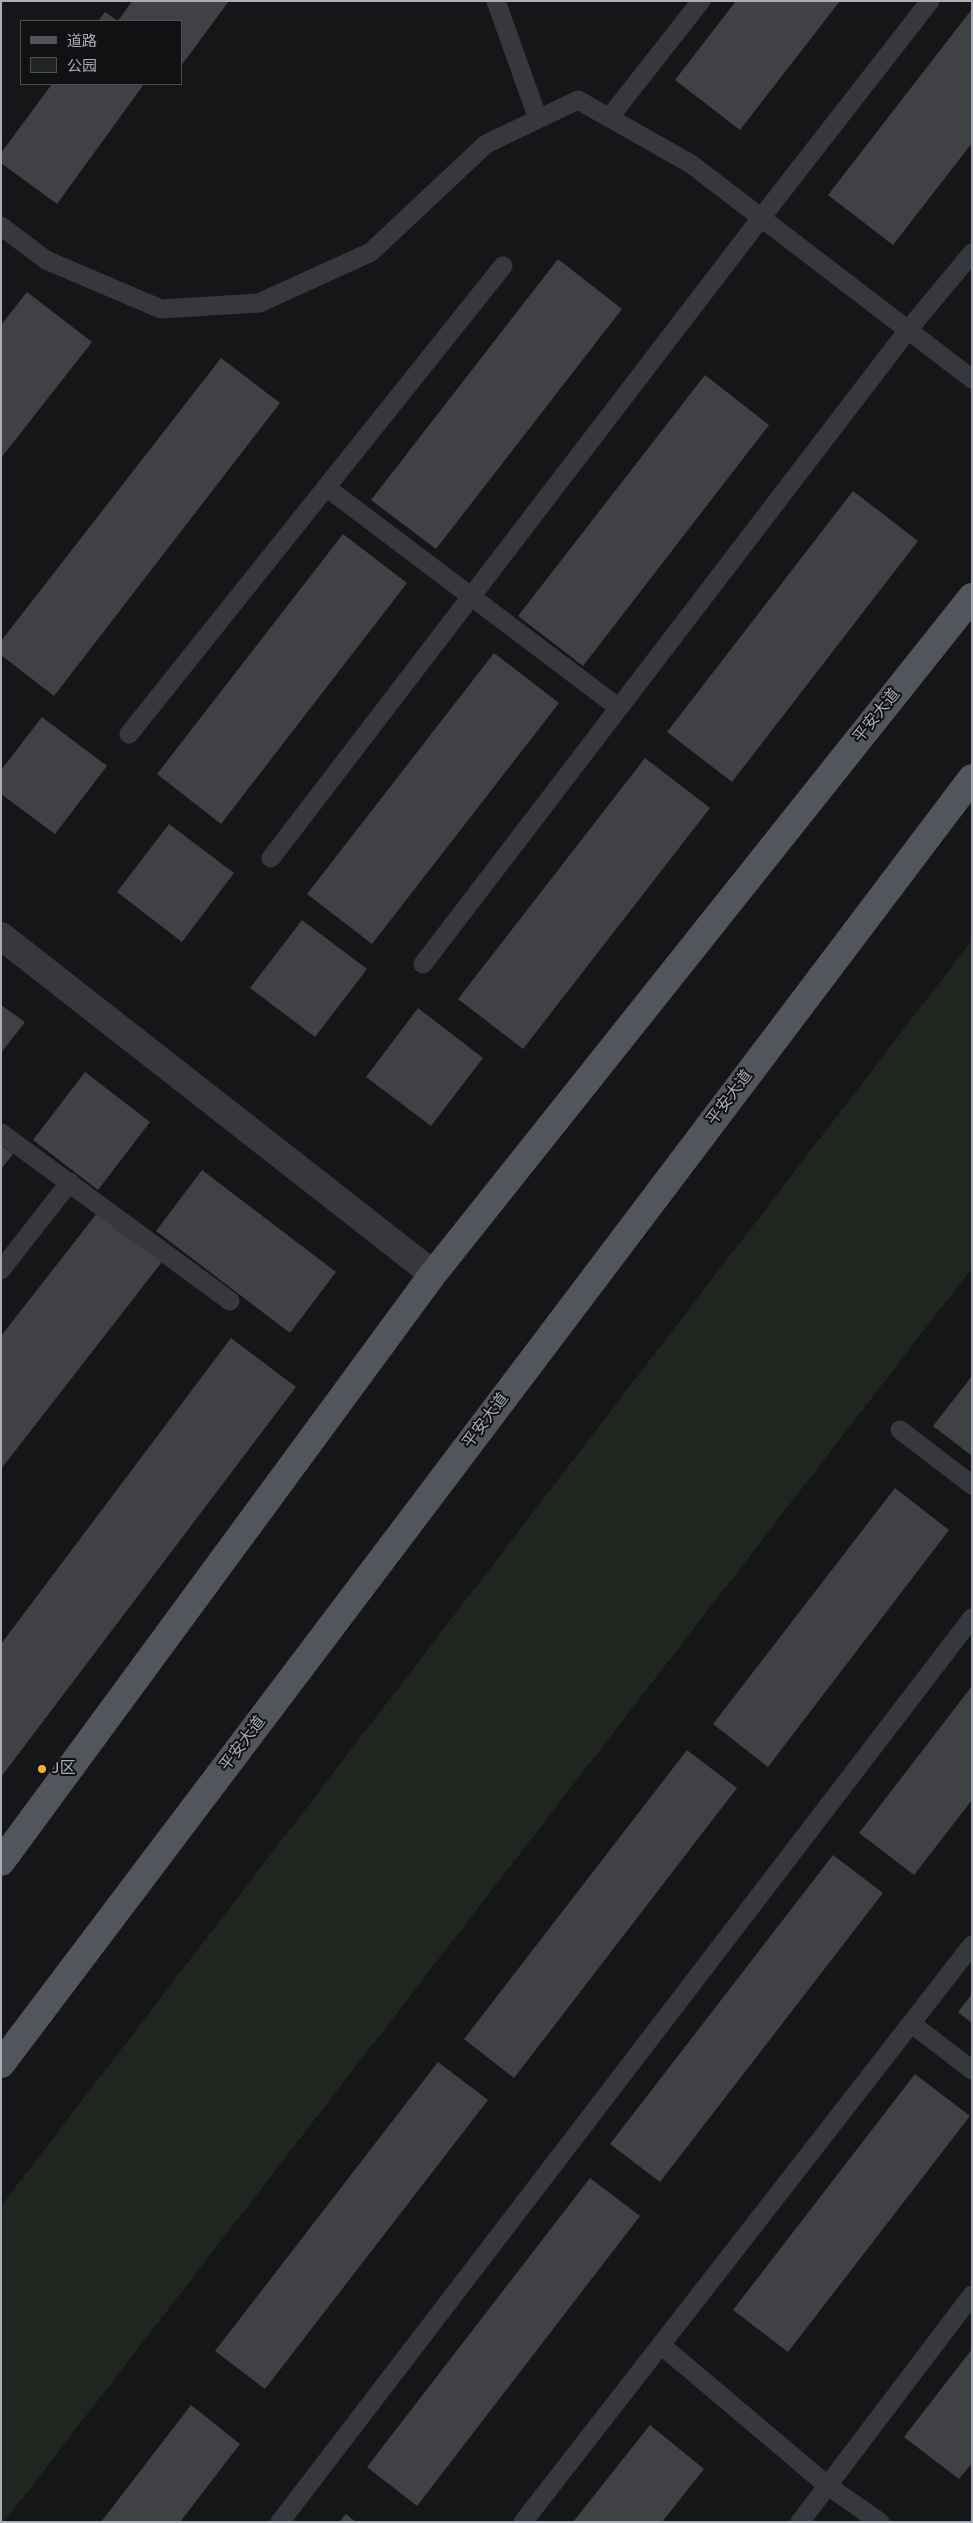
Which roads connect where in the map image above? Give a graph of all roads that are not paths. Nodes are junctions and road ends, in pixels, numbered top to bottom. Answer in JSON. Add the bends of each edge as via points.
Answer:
{"nodes":[{"id":1,"x":496,"y":1,"type":"edge"},
{"id":2,"x":701,"y":1,"type":"edge"},
{"id":3,"x":930,"y":1,"type":"edge"},
{"id":4,"x":609,"y":118,"type":"junction"},
{"id":5,"x":538,"y":119,"type":"junction"},
{"id":6,"x":761,"y":218,"type":"junction"},
{"id":7,"x":1,"y":226,"type":"edge"},
{"id":8,"x":972,"y":253,"type":"edge"},
{"id":9,"x":503,"y":266,"type":"dead end"},
{"id":10,"x":908,"y":330,"type":"junction"},
{"id":11,"x":972,"y":379,"type":"edge"},
{"id":12,"x":326,"y":487,"type":"junction"},
{"id":13,"x":972,"y":597,"type":"edge"},
{"id":14,"x":470,"y":598,"type":"junction"},
{"id":15,"x":619,"y":708,"type":"junction"},
{"id":16,"x":129,"y":734,"type":"dead end"},
{"id":17,"x":972,"y":778,"type":"edge"},
{"id":18,"x":271,"y":858,"type":"dead end"},
{"id":19,"x":1,"y":936,"type":"edge"},
{"id":20,"x":423,"y":964,"type":"dead end"},
{"id":21,"x":1,"y":1133,"type":"edge"},
{"id":22,"x":70,"y":1182,"type":"junction"},
{"id":23,"x":1,"y":1270,"type":"edge"},
{"id":24,"x":433,"y":1274,"type":"junction"},
{"id":25,"x":230,"y":1301,"type":"dead end"},
{"id":26,"x":900,"y":1430,"type":"dead end"},
{"id":27,"x":972,"y":1485,"type":"edge"},
{"id":28,"x":972,"y":1618,"type":"edge"},
{"id":29,"x":1,"y":1862,"type":"edge"},
{"id":30,"x":972,"y":1944,"type":"edge"},
{"id":31,"x":912,"y":2024,"type":"junction"},
{"id":32,"x":1,"y":2064,"type":"edge"},
{"id":33,"x":972,"y":2070,"type":"edge"},
{"id":34,"x":972,"y":2295,"type":"edge"},
{"id":35,"x":661,"y":2345,"type":"junction"},
{"id":36,"x":828,"y":2486,"type":"junction"},
{"id":37,"x":280,"y":2522,"type":"edge"},
{"id":38,"x":523,"y":2522,"type":"edge"},
{"id":39,"x":800,"y":2522,"type":"edge"},
{"id":40,"x":880,"y":2522,"type":"edge"}],
"edges":[{"from":1,"to":5,"type":"lane"},
{"from":2,"to":4,"type":"lane"},
{"from":3,"to":6,"type":"lane"},
{"from":4,"to":5,"type":"lane","via":[[578,100]]},
{"from":4,"to":6,"type":"lane","via":[[690,164]]},
{"from":5,"to":7,"type":"lane","via":[[486,144],[371,252],[259,303],[161,308],[46,260]]},
{"from":6,"to":10,"type":"lane"},
{"from":6,"to":14,"type":"lane"},
{"from":8,"to":10,"type":"lane"},
{"from":9,"to":12,"type":"lane"},
{"from":10,"to":11,"type":"lane"},
{"from":10,"to":15,"type":"lane"},
{"from":12,"to":14,"type":"lane"},
{"from":12,"to":16,"type":"lane"},
{"from":13,"to":24,"type":"main road","name":"平安大道"},
{"from":14,"to":15,"type":"lane"},
{"from":14,"to":18,"type":"lane"},
{"from":15,"to":20,"type":"lane"},
{"from":17,"to":32,"type":"main road","name":"平安大道"},
{"from":19,"to":24,"type":"street"},
{"from":21,"to":22,"type":"lane"},
{"from":22,"to":23,"type":"lane"},
{"from":22,"to":25,"type":"lane"},
{"from":24,"to":29,"type":"main road","name":"平安大道"},
{"from":26,"to":27,"type":"lane"},
{"from":28,"to":37,"type":"lane"},
{"from":30,"to":31,"type":"lane"},
{"from":31,"to":33,"type":"lane"},
{"from":31,"to":35,"type":"lane"},
{"from":34,"to":36,"type":"lane"},
{"from":35,"to":36,"type":"lane"},
{"from":35,"to":38,"type":"lane"},
{"from":36,"to":39,"type":"lane"},
{"from":36,"to":40,"type":"lane"}]}
